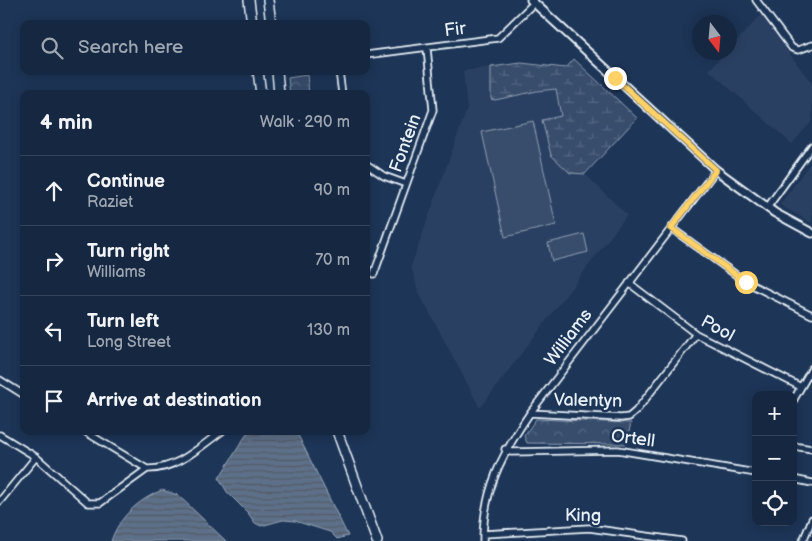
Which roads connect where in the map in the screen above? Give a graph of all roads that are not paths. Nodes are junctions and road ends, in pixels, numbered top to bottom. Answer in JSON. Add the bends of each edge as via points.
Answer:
{"nodes":[{"id":1,"x":250,"y":0,"type":"edge"},
{"id":2,"x":268,"y":0,"type":"edge"},
{"id":3,"x":756,"y":0,"type":"edge"},
{"id":4,"x":533,"y":2,"type":"edge"},
{"id":5,"x":252,"y":20,"type":"edge"},
{"id":6,"x":270,"y":20,"type":"edge"},
{"id":7,"x":812,"y":45,"type":"edge"},
{"id":8,"x":428,"y":48,"type":"junction"},
{"id":9,"x":370,"y":55,"type":"edge"},
{"id":10,"x":259,"y":75,"type":"edge"},
{"id":11,"x":277,"y":75,"type":"edge"},
{"id":12,"x":340,"y":75,"type":"edge"},
{"id":13,"x":260,"y":90,"type":"edge"},
{"id":14,"x":279,"y":90,"type":"edge"},
{"id":15,"x":341,"y":90,"type":"edge"},
{"id":16,"x":812,"y":146,"type":"edge"},
{"id":17,"x":370,"y":167,"type":"edge"},
{"id":18,"x":716,"y":170,"type":"junction"},
{"id":19,"x":406,"y":184,"type":"junction"},
{"id":20,"x":767,"y":208,"type":"junction"},
{"id":21,"x":671,"y":228,"type":"junction"},
{"id":22,"x":812,"y":233,"type":"edge"},
{"id":23,"x":374,"y":274,"type":"dead end"},
{"id":24,"x":629,"y":283,"type":"junction"},
{"id":25,"x":812,"y":315,"type":"edge"},
{"id":26,"x":696,"y":334,"type":"junction"},
{"id":27,"x":812,"y":368,"type":"edge"},
{"id":28,"x":0,"y":380,"type":"edge"},
{"id":29,"x":801,"y":387,"type":"junction"},
{"id":30,"x":20,"y":392,"type":"edge"},
{"id":31,"x":797,"y":394,"type":"edge"},
{"id":32,"x":530,"y":413,"type":"junction"},
{"id":33,"x":0,"y":435,"type":"edge"},
{"id":34,"x":91,"y":435,"type":"edge"},
{"id":35,"x":217,"y":435,"type":"edge"},
{"id":36,"x":338,"y":435,"type":"edge"},
{"id":37,"x":797,"y":447,"type":"edge"},
{"id":38,"x":505,"y":449,"type":"junction"},
{"id":39,"x":812,"y":449,"type":"edge"},
{"id":40,"x":36,"y":458,"type":"junction"},
{"id":41,"x":147,"y":469,"type":"junction"},
{"id":42,"x":752,"y":472,"type":"edge"},
{"id":43,"x":797,"y":481,"type":"edge"},
{"id":44,"x":812,"y":483,"type":"edge"},
{"id":45,"x":0,"y":501,"type":"edge"},
{"id":46,"x":812,"y":519,"type":"edge"},
{"id":47,"x":483,"y":538,"type":"edge"},
{"id":48,"x":377,"y":541,"type":"edge"},
{"id":49,"x":682,"y":541,"type":"edge"},
{"id":50,"x":803,"y":541,"type":"edge"}],
"edges":[{"from":1,"to":5,"type":"main road"},
{"from":2,"to":6,"type":"main road"},
{"from":3,"to":7,"type":"street","via":[[792,48],[798,50]]},
{"from":4,"to":8,"type":"street","name":"Fir","via":[[498,38]]},
{"from":4,"to":18,"type":"street"},
{"from":8,"to":9,"type":"street","name":"Fir"},
{"from":8,"to":19,"type":"street","name":"Fontein","via":[[433,110]]},
{"from":10,"to":13,"type":"main road"},
{"from":11,"to":14,"type":"main road"},
{"from":12,"to":15,"type":"street"},
{"from":16,"to":20,"type":"street"},
{"from":17,"to":19,"type":"street"},
{"from":18,"to":20,"type":"street"},
{"from":18,"to":21,"type":"street","name":"Williams"},
{"from":19,"to":23,"type":"street","name":"Fontein"},
{"from":20,"to":22,"type":"street"},
{"from":21,"to":24,"type":"street","name":"Williams"},
{"from":21,"to":25,"type":"street","via":[[746,282]]},
{"from":24,"to":26,"type":"street","name":"Pool"},
{"from":24,"to":32,"type":"street","name":"Williams"},
{"from":26,"to":29,"type":"street","name":"Pool"},
{"from":26,"to":32,"type":"street","name":"Valentyn","via":[[629,417]]},
{"from":27,"to":29,"type":"street"},
{"from":28,"to":30,"type":"street"},
{"from":29,"to":31,"type":"street"},
{"from":32,"to":38,"type":"street","name":"Williams"},
{"from":33,"to":40,"type":"street"},
{"from":34,"to":41,"type":"street"},
{"from":35,"to":41,"type":"street","via":[[183,460]]},
{"from":36,"to":48,"type":"main road"},
{"from":37,"to":39,"type":"street"},
{"from":38,"to":42,"type":"street","name":"Ortell","via":[[511,452],[618,450]]},
{"from":38,"to":47,"type":"street","name":"Williams","via":[[490,493]]},
{"from":40,"to":41,"type":"street","via":[[82,498],[94,503],[100,503]]},
{"from":40,"to":45,"type":"street"},
{"from":43,"to":44,"type":"street"},
{"from":46,"to":50,"type":"street"},
{"from":47,"to":49,"type":"street","name":"King","via":[[589,528]]}]}
